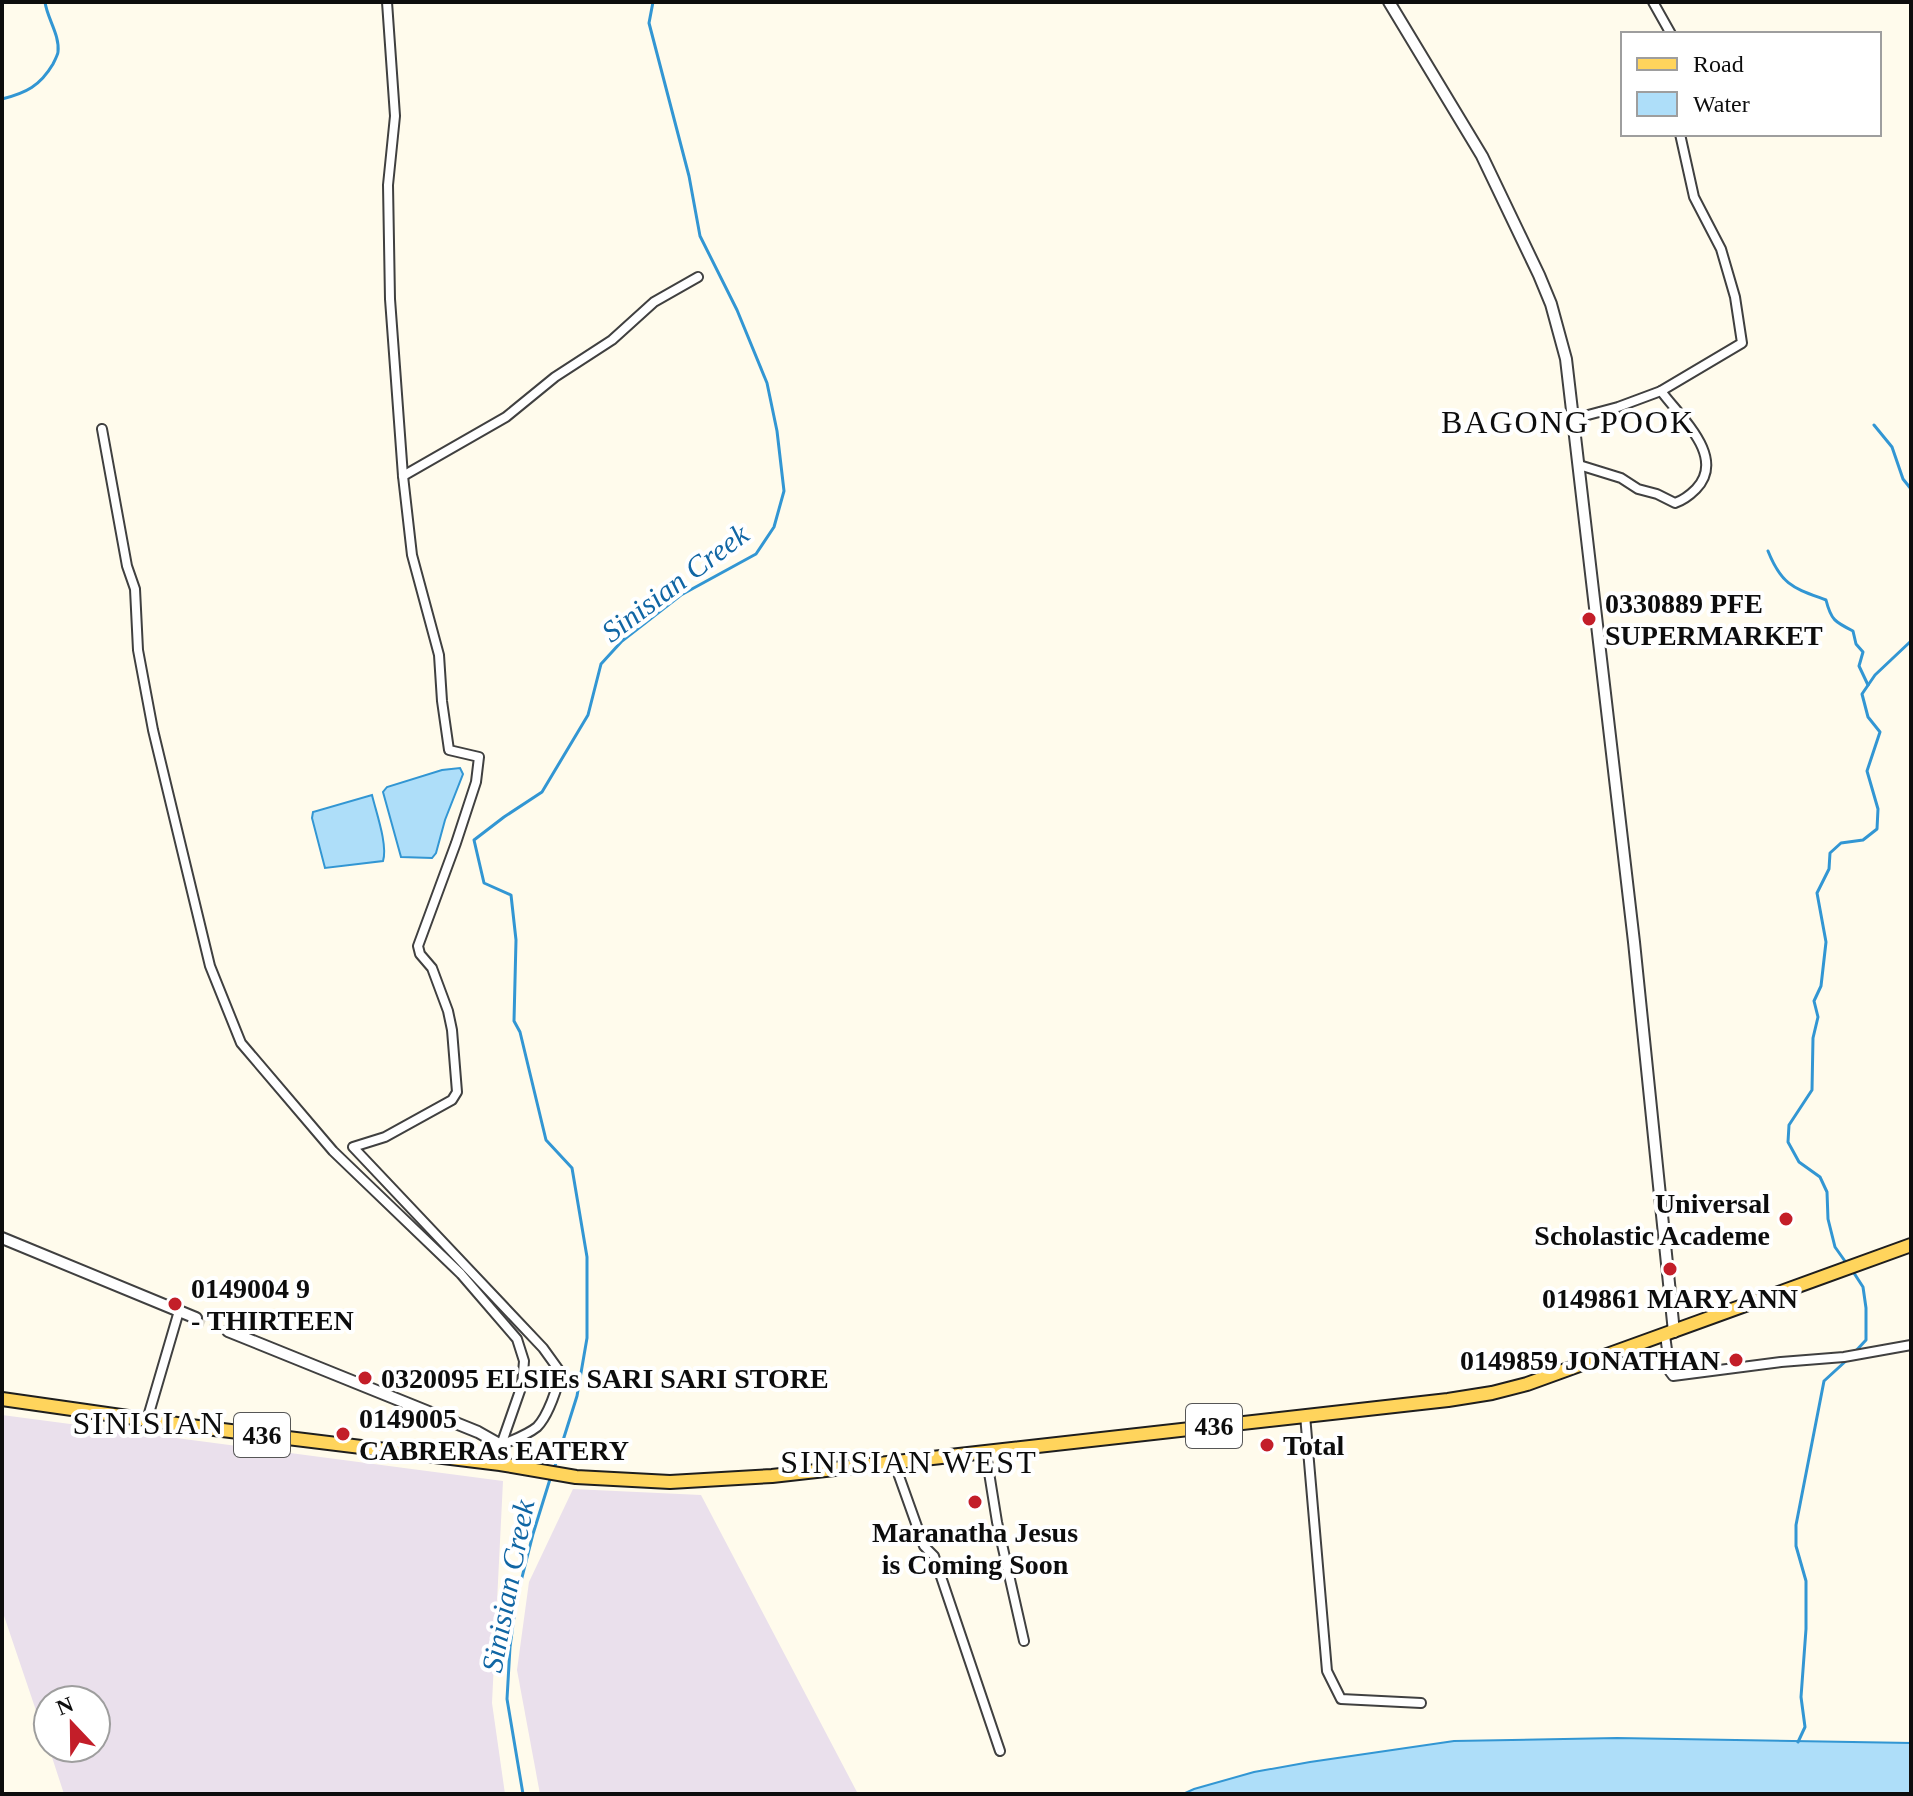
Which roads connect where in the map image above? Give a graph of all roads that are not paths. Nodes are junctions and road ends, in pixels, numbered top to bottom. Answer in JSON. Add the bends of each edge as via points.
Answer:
{"nodes":[{"id":1,"x":387,"y":2,"type":"edge"},
{"id":2,"x":1389,"y":2,"type":"edge"},
{"id":3,"x":1653,"y":2,"type":"edge"},
{"id":4,"x":1670,"y":32,"type":"edge"},
{"id":5,"x":1680,"y":136,"type":"edge"},
{"id":6,"x":698,"y":277,"type":"dead end"},
{"id":7,"x":1661,"y":391,"type":"junction"},
{"id":8,"x":1573,"y":419,"type":"junction"},
{"id":9,"x":102,"y":429,"type":"dead end"},
{"id":10,"x":1579,"y":465,"type":"junction"},
{"id":11,"x":403,"y":476,"type":"junction"},
{"id":12,"x":2,"y":1238,"type":"edge"},
{"id":13,"x":1911,"y":1245,"type":"edge"},
{"id":14,"x":179,"y":1311,"type":"junction"},
{"id":15,"x":196,"y":1318,"type":"tunnel mouth"},
{"id":16,"x":228,"y":1331,"type":"tunnel mouth"},
{"id":17,"x":1669,"y":1334,"type":"junction"},
{"id":18,"x":1911,"y":1345,"type":"edge"},
{"id":19,"x":2,"y":1399,"type":"edge"},
{"id":20,"x":1305,"y":1415,"type":"junction"},
{"id":21,"x":147,"y":1420,"type":"junction"},
{"id":22,"x":501,"y":1445,"type":"junction"},
{"id":23,"x":986,"y":1454,"type":"junction"},
{"id":24,"x":894,"y":1462,"type":"junction"},
{"id":25,"x":500,"y":1464,"type":"junction"},
{"id":26,"x":1024,"y":1641,"type":"dead end"},
{"id":27,"x":1421,"y":1703,"type":"dead end"},
{"id":28,"x":1000,"y":1751,"type":"dead end"}],
"edges":[{"from":1,"to":11,"type":"street","via":[[395,116],[388,185],[390,299]]},
{"from":2,"to":8,"type":"street","via":[[1482,156],[1539,275],[1566,359]]},
{"from":3,"to":4,"type":"street"},
{"from":5,"to":7,"type":"street","via":[[1694,197],[1721,249],[1742,343]]},
{"from":6,"to":11,"type":"street","via":[[654,302],[612,340],[506,417]]},
{"from":7,"to":8,"type":"street"},
{"from":7,"to":10,"type":"street","via":[[1698,440],[1708,463],[1702,483],[1685,499],[1675,503]]},
{"from":8,"to":10,"type":"street"},
{"from":9,"to":22,"type":"street","via":[[135,589],[138,650],[153,730],[215,979],[241,1043],[333,1151],[461,1274],[517,1339],[524,1361],[522,1385]]},
{"from":10,"to":17,"type":"street","via":[[1634,942]]},
{"from":11,"to":22,"type":"street","via":[[412,555],[439,655],[449,750],[479,757],[476,782],[418,946],[448,1011],[457,1092],[452,1100],[385,1137],[353,1147],[561,1373],[538,1426]]},
{"from":12,"to":14,"type":"street"},
{"from":13,"to":17,"type":"main road","number":"436"},
{"from":14,"to":15,"type":"street"},
{"from":14,"to":21,"type":"street"},
{"from":16,"to":22,"type":"street"},
{"from":17,"to":18,"type":"street","via":[[1673,1376]]},
{"from":17,"to":20,"type":"main road","number":"436","via":[[1492,1393]]},
{"from":19,"to":21,"type":"main road","number":"436"},
{"from":20,"to":23,"type":"main road","number":"436"},
{"from":20,"to":27,"type":"street","via":[[1327,1671],[1341,1699]]},
{"from":21,"to":25,"type":"main road","number":"436"},
{"from":22,"to":25,"type":"street"},
{"from":23,"to":24,"type":"main road","number":"436"},
{"from":23,"to":26,"type":"street"},
{"from":24,"to":25,"type":"main road","number":"436","via":[[687,1482],[576,1477]]},
{"from":24,"to":28,"type":"street","via":[[924,1546],[934,1556]]}]}
